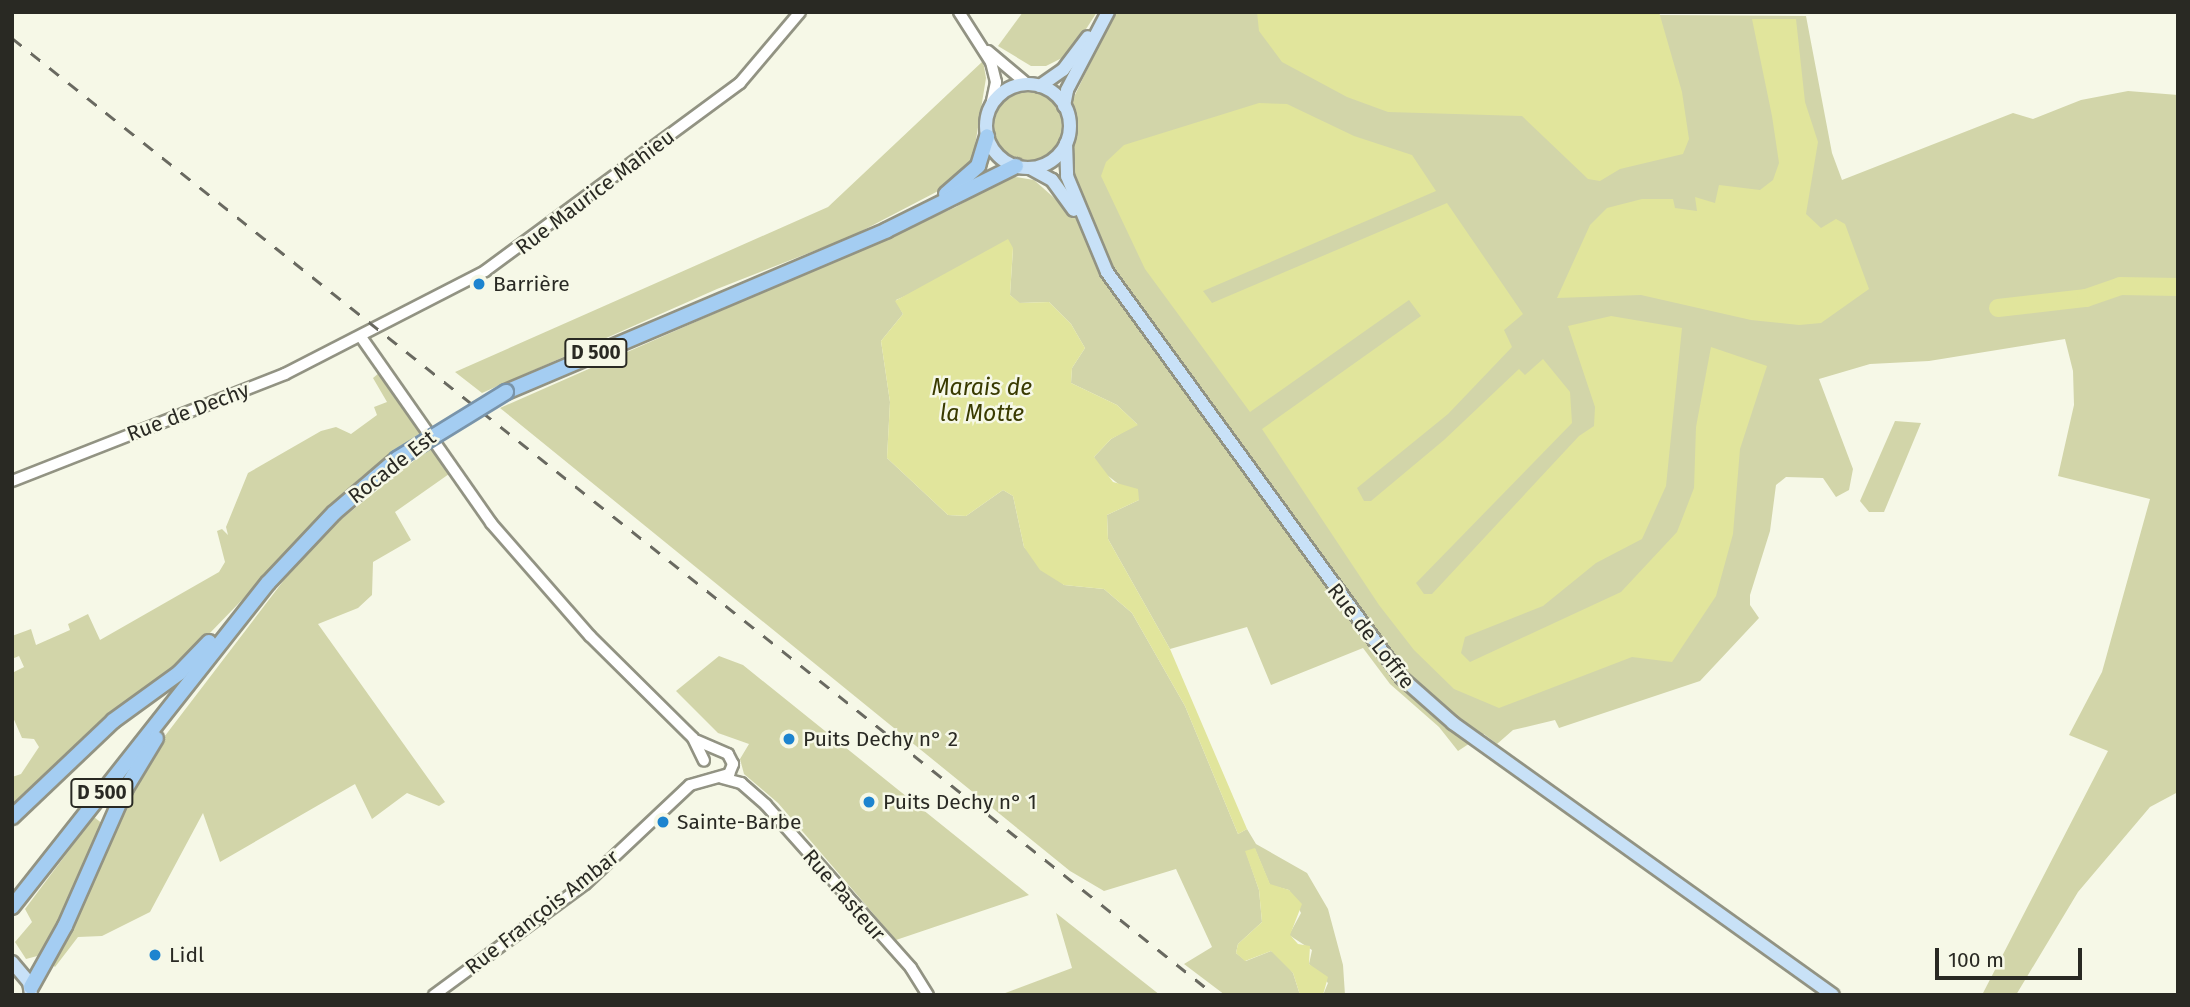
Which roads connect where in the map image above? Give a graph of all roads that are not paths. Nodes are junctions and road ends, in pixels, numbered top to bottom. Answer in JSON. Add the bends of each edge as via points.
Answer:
{"nodes":[{"id":1,"x":800,"y":12,"type":"edge"},
{"id":2,"x":959,"y":12,"type":"edge"},
{"id":3,"x":1105,"y":12,"type":"edge"},
{"id":4,"x":985,"y":48,"type":"junction"},
{"id":5,"x":1033,"y":85,"type":"junction"},
{"id":6,"x":991,"y":105,"type":"junction"},
{"id":7,"x":1065,"y":106,"type":"junction"},
{"id":8,"x":987,"y":136,"type":"junction"},
{"id":9,"x":1066,"y":143,"type":"junction"},
{"id":10,"x":1023,"y":167,"type":"junction"},
{"id":11,"x":916,"y":216,"type":"junction"},
{"id":12,"x":1083,"y":223,"type":"junction"},
{"id":13,"x":361,"y":337,"type":"junction"},
{"id":14,"x":12,"y":481,"type":"edge"},
{"id":15,"x":253,"y":601,"type":"junction"},
{"id":16,"x":191,"y":680,"type":"junction"},
{"id":17,"x":693,"y":738,"type":"junction"},
{"id":18,"x":714,"y":750,"type":"junction"},
{"id":19,"x":704,"y":761,"type":"junction"},
{"id":20,"x":717,"y":778,"type":"junction"},
{"id":21,"x":12,"y":817,"type":"edge"},
{"id":22,"x":12,"y":907,"type":"edge"},
{"id":23,"x":12,"y":962,"type":"edge"},
{"id":24,"x":31,"y":991,"type":"edge"},
{"id":25,"x":434,"y":995,"type":"edge"},
{"id":26,"x":928,"y":995,"type":"edge"},
{"id":27,"x":1833,"y":995,"type":"edge"}],
"edges":[{"from":1,"to":13,"type":"street","name":"Rue Maurice Mahieu","via":[[740,83],[569,212],[485,271]]},
{"from":2,"to":4,"type":"street"},
{"from":3,"to":5,"type":"main road","via":[[1072,60]]},
{"from":3,"to":7,"type":"main road","via":[[1067,90]]},
{"from":4,"to":5,"type":"street"},
{"from":4,"to":6,"type":"street","via":[[996,79]]},
{"from":5,"to":6,"type":"main road","via":[[1006,90]]},
{"from":5,"to":7,"type":"main road"},
{"from":6,"to":8,"type":"main road"},
{"from":7,"to":9,"type":"main road","via":[[1069,123]]},
{"from":8,"to":10,"type":"main road","via":[[997,155]]},
{"from":8,"to":11,"type":"highway","number":"D 500","via":[[975,169]]},
{"from":9,"to":10,"type":"main road","via":[[1053,159]]},
{"from":9,"to":12,"type":"main road","name":"Rue de Loffre","via":[[1068,176]]},
{"from":10,"to":11,"type":"highway","number":"D 500"},
{"from":10,"to":12,"type":"main road","name":"Rue de Loffre","via":[[1055,183]]},
{"from":11,"to":15,"type":"highway","name":"Rocade Est","number":"D 500","bridge":true,"via":[[506,392],[397,459],[313,533]]},
{"from":12,"to":27,"type":"main road","name":"Rue de Loffre","via":[[1123,297],[1216,419],[1354,617],[1415,692]]},
{"from":13,"to":14,"type":"street","name":"Rue de Dechy","via":[[264,383]]},
{"from":13,"to":17,"type":"street","via":[[491,523],[590,636]]},
{"from":15,"to":16,"type":"highway","name":"Rocade Est","number":"D 500"},
{"from":15,"to":21,"type":"highway","via":[[179,673],[113,721]]},
{"from":16,"to":22,"type":"highway","name":"Rocade Est","number":"D 500"},
{"from":16,"to":24,"type":"highway","via":[[132,777]]},
{"from":17,"to":18,"type":"street"},
{"from":17,"to":19,"type":"street"},
{"from":18,"to":19,"type":"street"},
{"from":18,"to":20,"type":"street","via":[[725,751],[732,760],[730,772]]},
{"from":19,"to":20,"type":"street"},
{"from":20,"to":25,"type":"street","name":"Rue François Ambar","via":[[691,785],[580,888]]},
{"from":20,"to":26,"type":"street","name":"Rue Pasteur","via":[[751,790],[911,968]]},
{"from":23,"to":24,"type":"main road"}]}
